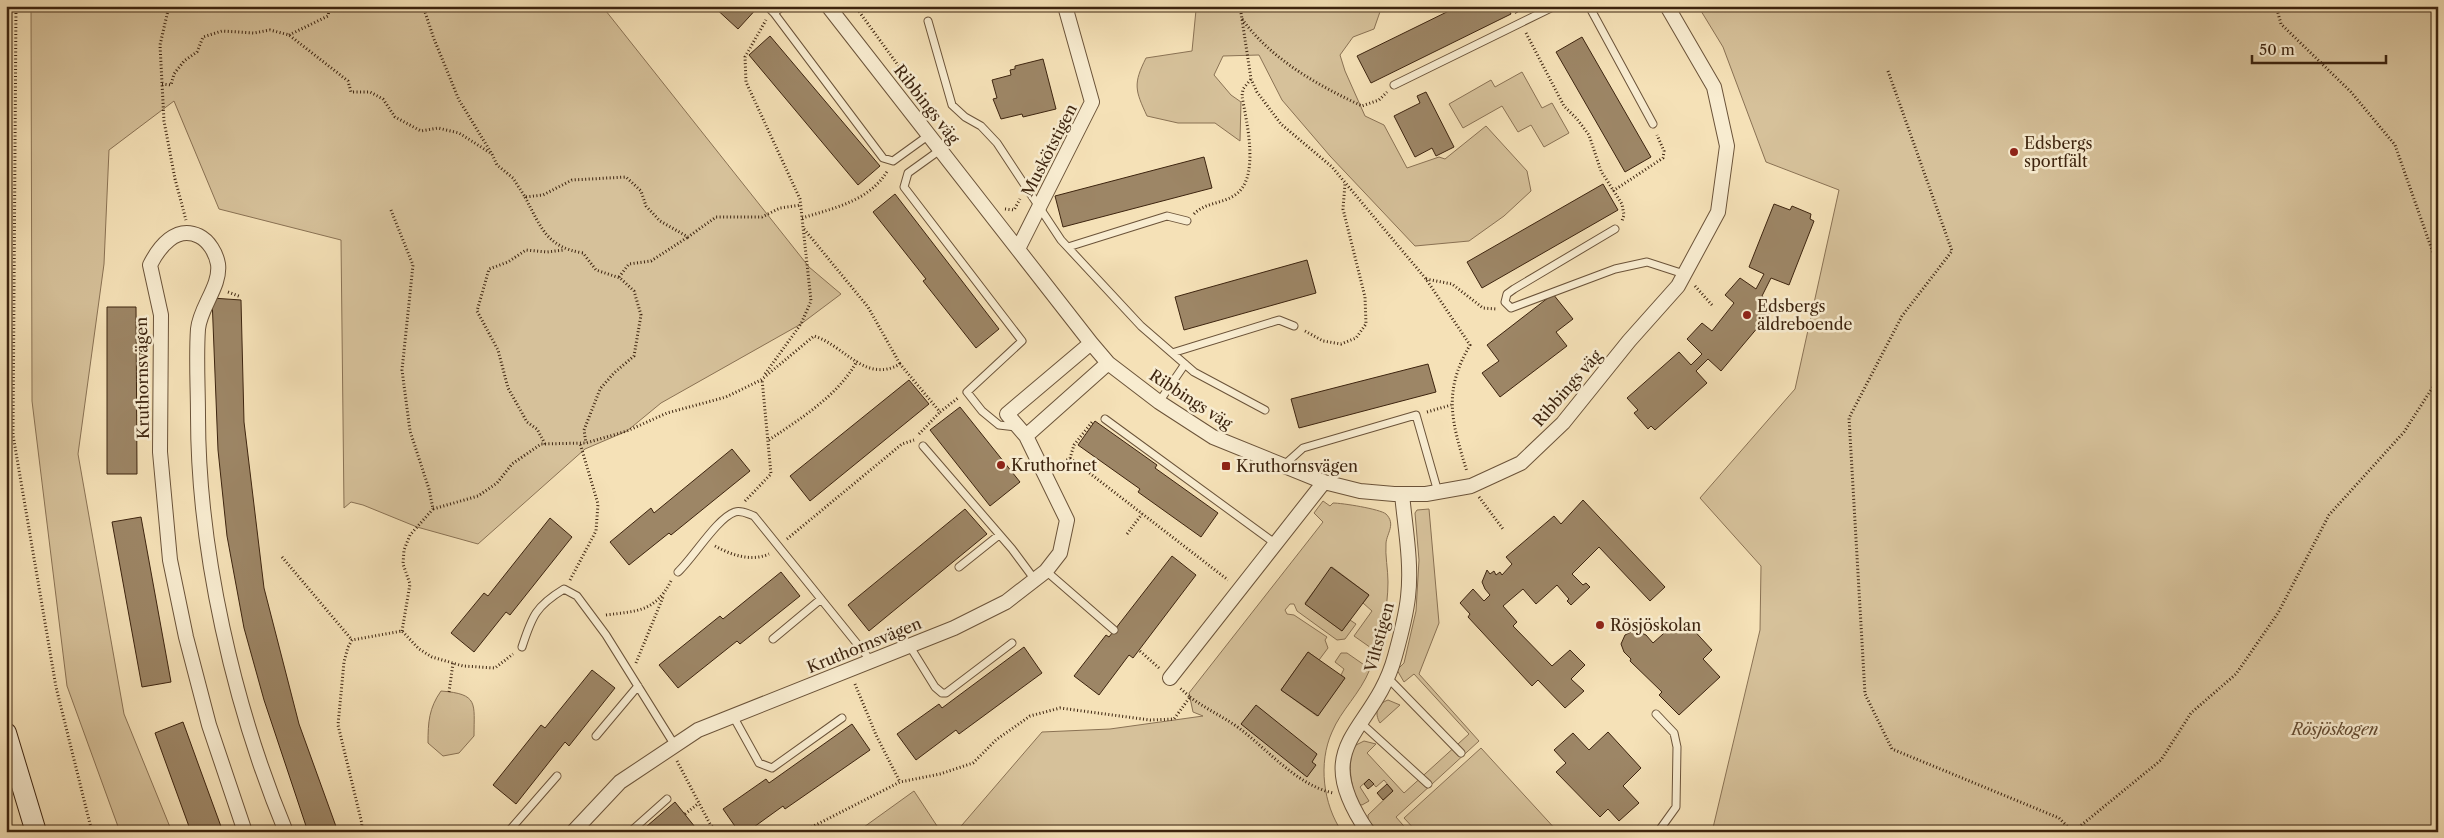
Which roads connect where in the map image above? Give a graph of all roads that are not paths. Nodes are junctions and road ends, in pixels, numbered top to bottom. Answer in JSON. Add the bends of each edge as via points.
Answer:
{"nodes":[{"id":1,"x":767,"y":6,"type":"edge"},
{"id":2,"x":783,"y":6,"type":"edge"},
{"id":3,"x":828,"y":6,"type":"edge"},
{"id":4,"x":1065,"y":6,"type":"edge"},
{"id":5,"x":1555,"y":6,"type":"edge"},
{"id":6,"x":1588,"y":6,"type":"edge"},
{"id":7,"x":1667,"y":6,"type":"edge"},
{"id":8,"x":774,"y":13,"type":"junction"},
{"id":9,"x":928,"y":21,"type":"dead end"},
{"id":10,"x":1394,"y":85,"type":"road end"},
{"id":11,"x":1653,"y":124,"type":"road end"},
{"id":12,"x":929,"y":135,"type":"junction"},
{"id":13,"x":940,"y":150,"type":"junction"},
{"id":14,"x":1039,"y":208,"type":"junction"},
{"id":15,"x":1187,"y":221,"type":"road end"},
{"id":16,"x":1615,"y":230,"type":"road end"},
{"id":17,"x":1068,"y":247,"type":"junction"},
{"id":18,"x":1018,"y":249,"type":"junction"},
{"id":19,"x":1684,"y":274,"type":"junction"},
{"id":20,"x":1294,"y":326,"type":"road end"},
{"id":21,"x":1091,"y":343,"type":"junction"},
{"id":22,"x":1172,"y":353,"type":"junction"},
{"id":23,"x":1108,"y":363,"type":"junction"},
{"id":24,"x":1185,"y":364,"type":"junction"},
{"id":25,"x":1159,"y":402,"type":"junction"},
{"id":26,"x":1265,"y":410,"type":"dead end"},
{"id":27,"x":1105,"y":419,"type":"road end"},
{"id":28,"x":1022,"y":432,"type":"junction"},
{"id":29,"x":923,"y":446,"type":"road end"},
{"id":30,"x":1283,"y":466,"type":"junction"},
{"id":31,"x":1324,"y":482,"type":"junction"},
{"id":32,"x":1438,"y":492,"type":"junction"},
{"id":33,"x":1402,"y":494,"type":"junction"},
{"id":34,"x":1000,"y":535,"type":"junction"},
{"id":35,"x":1276,"y":544,"type":"junction"},
{"id":36,"x":959,"y":567,"type":"dead end"},
{"id":37,"x":1046,"y":571,"type":"junction"},
{"id":38,"x":678,"y":572,"type":"road end"},
{"id":39,"x":1035,"y":580,"type":"junction"},
{"id":40,"x":822,"y":599,"type":"junction"},
{"id":41,"x":1114,"y":630,"type":"dead end"},
{"id":42,"x":773,"y":639,"type":"dead end"},
{"id":43,"x":1012,"y":644,"type":"dead end"},
{"id":44,"x":909,"y":645,"type":"junction"},
{"id":45,"x":522,"y":647,"type":"dead end"},
{"id":46,"x":871,"y":661,"type":"junction"},
{"id":47,"x":1387,"y":677,"type":"junction"},
{"id":48,"x":1170,"y":678,"type":"road end"},
{"id":49,"x":638,"y":686,"type":"junction"},
{"id":50,"x":1656,"y":714,"type":"dead end"},
{"id":51,"x":733,"y":716,"type":"junction"},
{"id":52,"x":842,"y":718,"type":"dead end"},
{"id":53,"x":1360,"y":722,"type":"junction"},
{"id":54,"x":6,"y":733,"type":"edge"},
{"id":55,"x":596,"y":736,"type":"dead end"},
{"id":56,"x":672,"y":746,"type":"junction"},
{"id":57,"x":1461,"y":753,"type":"dead end"},
{"id":58,"x":557,"y":776,"type":"dead end"},
{"id":59,"x":1428,"y":784,"type":"dead end"},
{"id":60,"x":667,"y":800,"type":"dead end"},
{"id":61,"x":574,"y":831,"type":"edge"},
{"id":62,"x":36,"y":832,"type":"edge"},
{"id":63,"x":245,"y":832,"type":"edge"},
{"id":64,"x":286,"y":832,"type":"edge"},
{"id":65,"x":508,"y":832,"type":"edge"},
{"id":66,"x":630,"y":832,"type":"edge"},
{"id":67,"x":1368,"y":832,"type":"edge"},
{"id":68,"x":1658,"y":832,"type":"edge"}],
"edges":[{"from":1,"to":8,"type":"lane"},
{"from":2,"to":8,"type":"lane"},
{"from":3,"to":12,"type":"street","name":"Ribbings väg"},
{"from":4,"to":14,"type":"street","name":"Muskötstigen","via":[[1092,102]]},
{"from":5,"to":10,"type":"lane"},
{"from":6,"to":11,"type":"lane"},
{"from":7,"to":19,"type":"street","name":"Ribbings väg","via":[[1714,87],[1727,146],[1718,212]]},
{"from":8,"to":12,"type":"lane","via":[[883,158],[893,161]]},
{"from":9,"to":14,"type":"lane","via":[[952,105],[997,142]]},
{"from":12,"to":13,"type":"street","name":"Ribbings väg"},
{"from":13,"to":18,"type":"street","name":"Ribbings väg"},
{"from":13,"to":28,"type":"lane","via":[[908,173],[904,187],[1022,341],[967,392],[999,425]]},
{"from":14,"to":17,"type":"lane"},
{"from":14,"to":18,"type":"street","name":"Muskötstigen"},
{"from":15,"to":17,"type":"lane","via":[[1167,216]]},
{"from":16,"to":19,"type":"lane","via":[[1514,289],[1507,294],[1505,302],[1512,308],[1615,269],[1646,262]]},
{"from":17,"to":22,"type":"lane","via":[[1141,326]]},
{"from":18,"to":21,"type":"street","name":"Ribbings väg"},
{"from":19,"to":32,"type":"street","name":"Ribbings väg","via":[[1678,286],[1563,423],[1521,463],[1471,486]]},
{"from":20,"to":22,"type":"lane","via":[[1279,320]]},
{"from":21,"to":23,"type":"street","name":"Ribbings väg"},
{"from":21,"to":28,"type":"street","name":"Kruthornsvägen","via":[[1007,414]]},
{"from":22,"to":24,"type":"lane"},
{"from":23,"to":25,"type":"street","name":"Ribbings väg"},
{"from":23,"to":28,"type":"street"},
{"from":24,"to":25,"type":"lane"},
{"from":24,"to":26,"type":"lane"},
{"from":25,"to":30,"type":"street","name":"Ribbings väg","via":[[1213,437]]},
{"from":27,"to":35,"type":"lane"},
{"from":28,"to":37,"type":"street","name":"Kruthornsvägen","via":[[1066,520],[1060,552]]},
{"from":29,"to":34,"type":"lane"},
{"from":30,"to":31,"type":"street","name":"Ribbings väg"},
{"from":30,"to":32,"type":"lane","via":[[1303,448],[1416,415]]},
{"from":31,"to":33,"type":"street","name":"Ribbings väg","via":[[1360,491]]},
{"from":31,"to":35,"type":"street"},
{"from":32,"to":33,"type":"street","name":"Ribbings väg"},
{"from":33,"to":47,"type":"street","name":"Viltstigen","via":[[1408,597]]},
{"from":34,"to":36,"type":"lane"},
{"from":34,"to":39,"type":"lane"},
{"from":35,"to":48,"type":"street"},
{"from":37,"to":39,"type":"street","name":"Kruthornsvägen"},
{"from":37,"to":41,"type":"lane"},
{"from":38,"to":40,"type":"lane","via":[[720,521],[735,512],[743,512],[754,516]]},
{"from":39,"to":44,"type":"street","name":"Kruthornsvägen","via":[[1006,602],[954,628]]},
{"from":40,"to":42,"type":"lane"},
{"from":40,"to":46,"type":"lane"},
{"from":43,"to":44,"type":"lane","via":[[946,693],[935,687]]},
{"from":44,"to":46,"type":"street","name":"Kruthornsvägen"},
{"from":45,"to":49,"type":"lane","via":[[531,618],[564,589],[576,596],[593,617]]},
{"from":46,"to":51,"type":"street","name":"Kruthornsvägen"},
{"from":47,"to":53,"type":"street","name":"Viltstigen"},
{"from":47,"to":57,"type":"lane"},
{"from":49,"to":55,"type":"lane"},
{"from":49,"to":56,"type":"lane"},
{"from":50,"to":68,"type":"lane","via":[[1674,734],[1677,747],[1676,807]]},
{"from":51,"to":52,"type":"lane","via":[[760,763],[772,768]]},
{"from":51,"to":56,"type":"street","name":"Kruthornsvägen","via":[[698,730]]},
{"from":53,"to":59,"type":"lane"},
{"from":53,"to":67,"type":"street","name":"Viltstigen","via":[[1348,742],[1342,764],[1343,778],[1351,808]]},
{"from":54,"to":62,"type":"main road"},
{"from":56,"to":61,"type":"street","name":"Kruthornsvägen","via":[[620,782]]},
{"from":58,"to":65,"type":"lane"},
{"from":60,"to":66,"type":"lane"},
{"from":63,"to":64,"type":"street","name":"Kruthornsvägen","via":[[209,725],[186,637],[170,560],[160,452],[161,315],[150,265],[165,242],[172,237],[190,234],[207,242],[218,265],[218,274],[198,327],[198,449],[210,556],[222,625],[244,712]]}]}
